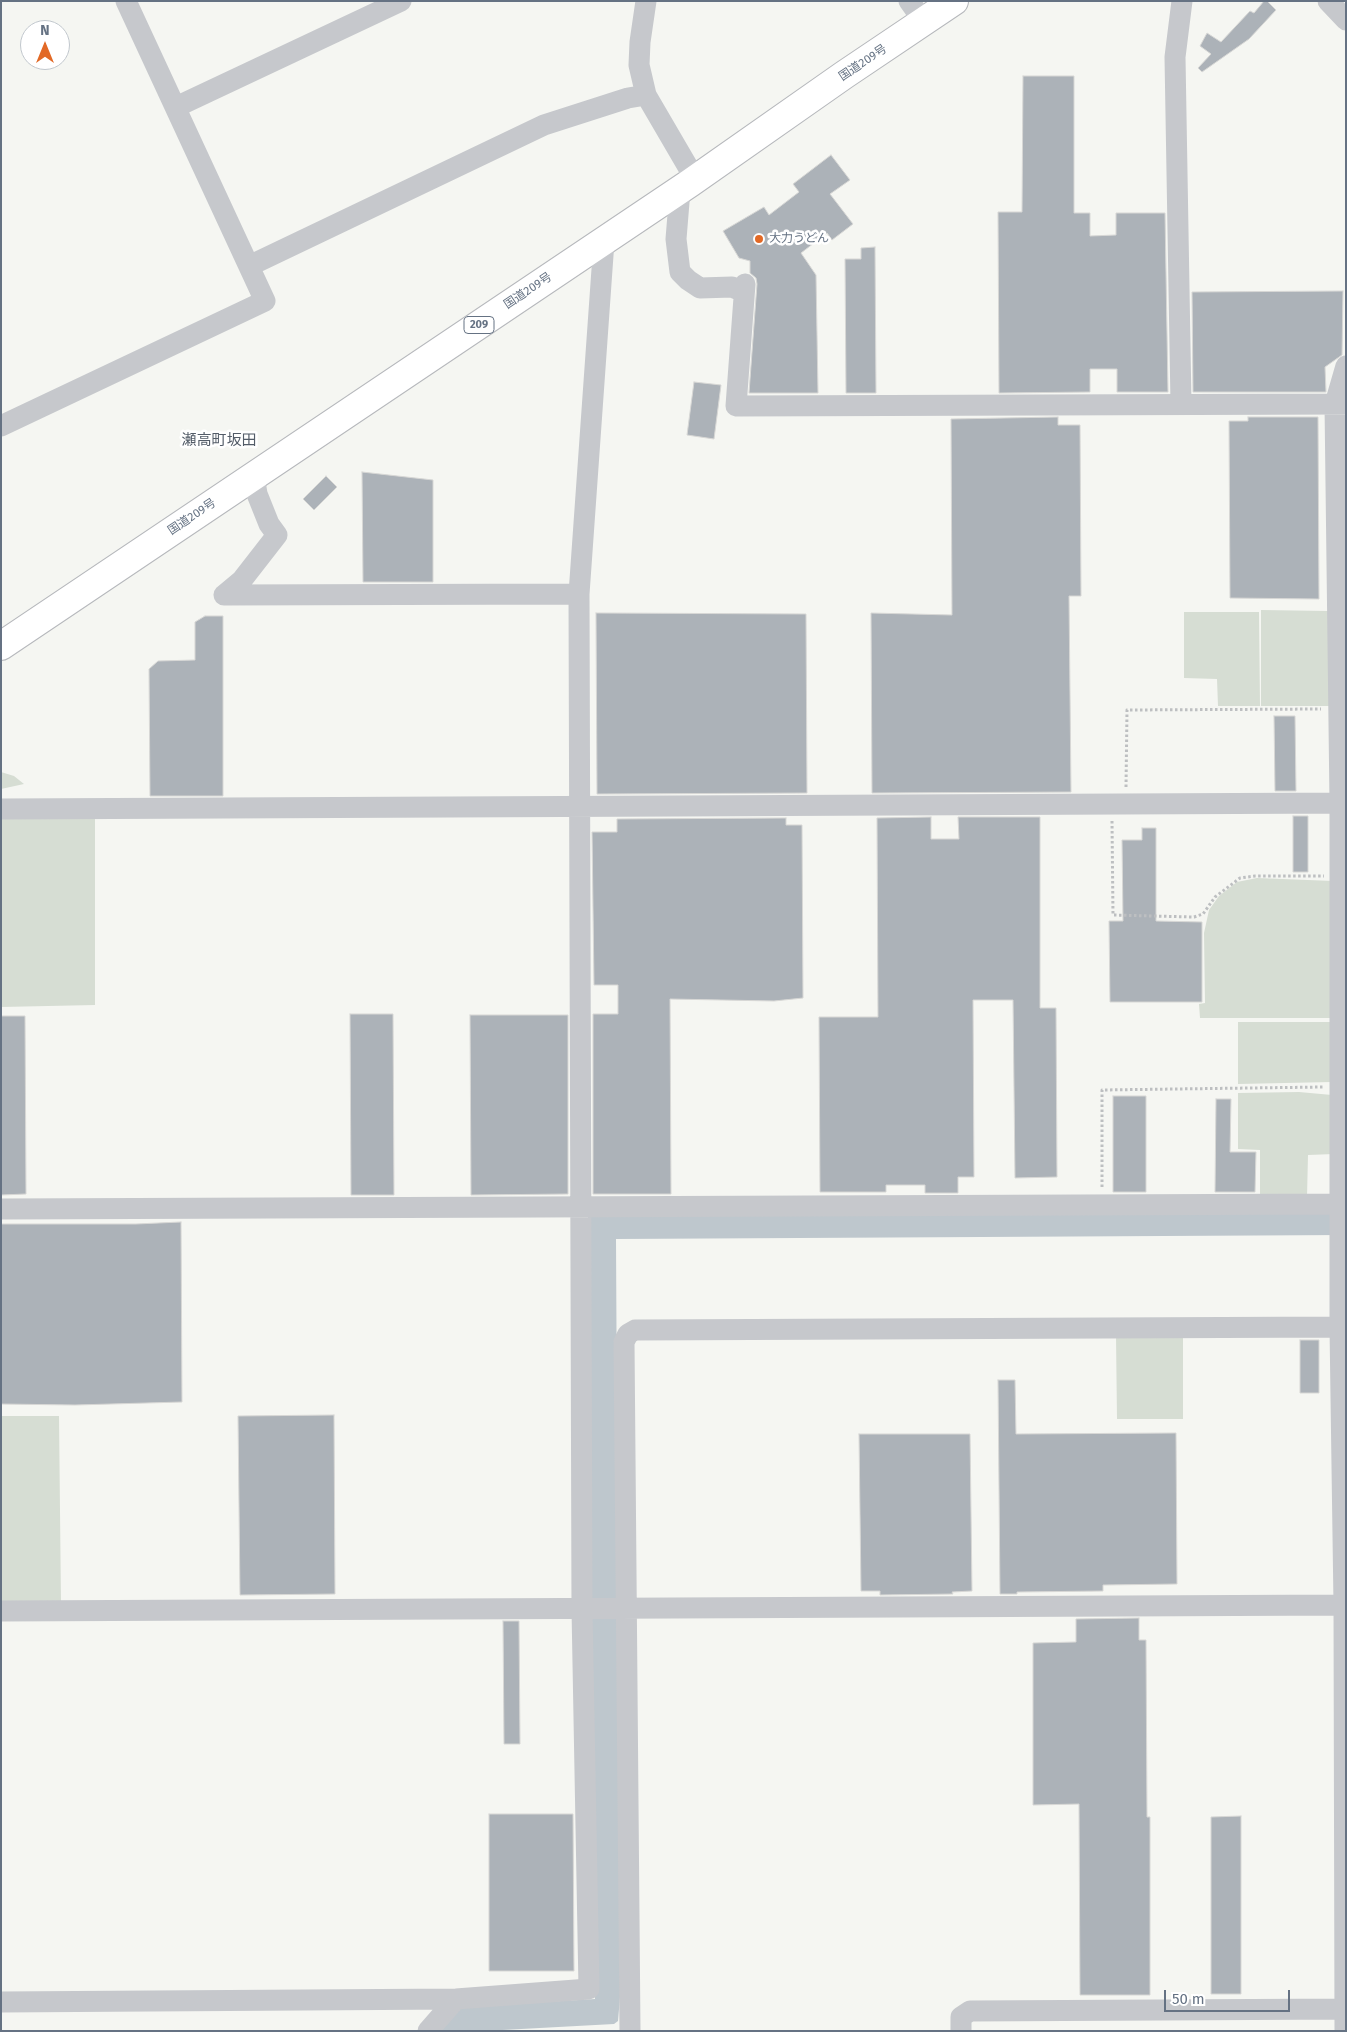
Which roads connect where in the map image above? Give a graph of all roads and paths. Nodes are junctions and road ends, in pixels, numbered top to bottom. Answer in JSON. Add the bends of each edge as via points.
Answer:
{"nodes":[{"id":1,"x":126,"y":1,"type":"edge"},
{"id":2,"x":401,"y":1,"type":"edge"},
{"id":3,"x":646,"y":1,"type":"edge"},
{"id":4,"x":954,"y":1,"type":"edge"},
{"id":5,"x":1182,"y":1,"type":"edge"},
{"id":6,"x":1328,"y":1,"type":"edge"},
{"id":7,"x":917,"y":12,"type":"edge"},
{"id":8,"x":1346,"y":20,"type":"edge"},
{"id":9,"x":646,"y":95,"type":"junction"},
{"id":10,"x":176,"y":107,"type":"junction"},
{"id":11,"x":687,"y":185,"type":"junction"},
{"id":12,"x":604,"y":241,"type":"junction"},
{"id":13,"x":249,"y":266,"type":"junction"},
{"id":14,"x":1346,"y":366,"type":"edge"},
{"id":15,"x":1181,"y":404,"type":"junction"},
{"id":16,"x":1340,"y":404,"type":"edge"},
{"id":17,"x":1,"y":426,"type":"edge"},
{"id":18,"x":254,"y":475,"type":"junction"},
{"id":19,"x":579,"y":594,"type":"junction"},
{"id":20,"x":1,"y":646,"type":"edge"},
{"id":21,"x":1338,"y":709,"type":"junction"},
{"id":22,"x":1343,"y":802,"type":"edge"},
{"id":23,"x":1119,"y":803,"type":"junction"},
{"id":24,"x":580,"y":806,"type":"junction"},
{"id":25,"x":1,"y":809,"type":"edge"},
{"id":26,"x":1340,"y":876,"type":"junction"},
{"id":27,"x":1340,"y":1086,"type":"junction"},
{"id":28,"x":1343,"y":1204,"type":"edge"},
{"id":29,"x":1102,"y":1205,"type":"junction"},
{"id":30,"x":582,"y":1207,"type":"junction"},
{"id":31,"x":1,"y":1208,"type":"edge"},
{"id":32,"x":1343,"y":1241,"type":"edge"},
{"id":33,"x":1340,"y":1326,"type":"junction"},
{"id":34,"x":1345,"y":1605,"type":"edge"},
{"id":35,"x":582,"y":1608,"type":"junction"},
{"id":36,"x":626,"y":1609,"type":"junction"},
{"id":37,"x":1,"y":1611,"type":"edge"},
{"id":38,"x":456,"y":1999,"type":"junction"},
{"id":39,"x":1,"y":2002,"type":"edge"},
{"id":40,"x":1346,"y":2009,"type":"edge"},
{"id":41,"x":428,"y":2031,"type":"edge"},
{"id":42,"x":630,"y":2031,"type":"edge"},
{"id":43,"x":961,"y":2031,"type":"edge"},
{"id":44,"x":1345,"y":2031,"type":"edge"}],
"edges":[{"from":1,"to":10,"type":"street"},
{"from":2,"to":10,"type":"street"},
{"from":3,"to":9,"type":"street","via":[[639,66]]},
{"from":4,"to":7,"type":"highway","name":"国道209号","number":"209"},
{"from":5,"to":15,"type":"street","via":[[1175,57]]},
{"from":6,"to":8,"type":"street"},
{"from":7,"to":11,"type":"highway","name":"国道209号","number":"209","via":[[844,75]]},
{"from":9,"to":11,"type":"street"},
{"from":9,"to":13,"type":"street","via":[[544,125]]},
{"from":10,"to":13,"type":"street"},
{"from":11,"to":12,"type":"highway","name":"国道209号","number":"209"},
{"from":11,"to":15,"type":"street","via":[[676,239],[680,272],[700,288],[745,288],[736,406]]},
{"from":12,"to":18,"type":"highway","name":"国道209号","number":"209"},
{"from":12,"to":19,"type":"street"},
{"from":13,"to":17,"type":"street","via":[[265,300]]},
{"from":14,"to":16,"type":"street"},
{"from":15,"to":16,"type":"street"},
{"from":16,"to":21,"type":"street"},
{"from":18,"to":19,"type":"street","via":[[257,494],[269,524],[278,534],[242,580],[224,595]]},
{"from":18,"to":20,"type":"highway","name":"国道209号","number":"209"},
{"from":19,"to":24,"type":"street"},
{"from":21,"to":22,"type":"street"},
{"from":21,"to":23,"type":"path","via":[[1127,710]]},
{"from":22,"to":23,"type":"street"},
{"from":22,"to":26,"type":"street"},
{"from":23,"to":24,"type":"street"},
{"from":23,"to":26,"type":"path","via":[[1112,915],[1194,917],[1203,914],[1215,897],[1240,878]]},
{"from":24,"to":25,"type":"street"},
{"from":24,"to":30,"type":"street"},
{"from":26,"to":27,"type":"street"},
{"from":27,"to":28,"type":"street"},
{"from":27,"to":29,"type":"path","via":[[1102,1090]]},
{"from":28,"to":29,"type":"street"},
{"from":28,"to":32,"type":"street"},
{"from":29,"to":30,"type":"street"},
{"from":30,"to":31,"type":"street"},
{"from":30,"to":35,"type":"street"},
{"from":32,"to":33,"type":"street"},
{"from":33,"to":34,"type":"street"},
{"from":33,"to":36,"type":"street","via":[[635,1330],[624,1342]]},
{"from":34,"to":36,"type":"street"},
{"from":34,"to":40,"type":"street"},
{"from":35,"to":36,"type":"street"},
{"from":35,"to":37,"type":"street"},
{"from":35,"to":38,"type":"street","via":[[590,1990]]},
{"from":36,"to":42,"type":"street"},
{"from":38,"to":39,"type":"street"},
{"from":38,"to":41,"type":"street"},
{"from":40,"to":43,"type":"street","via":[[970,2012],[961,2017]]},
{"from":40,"to":44,"type":"street"}]}
